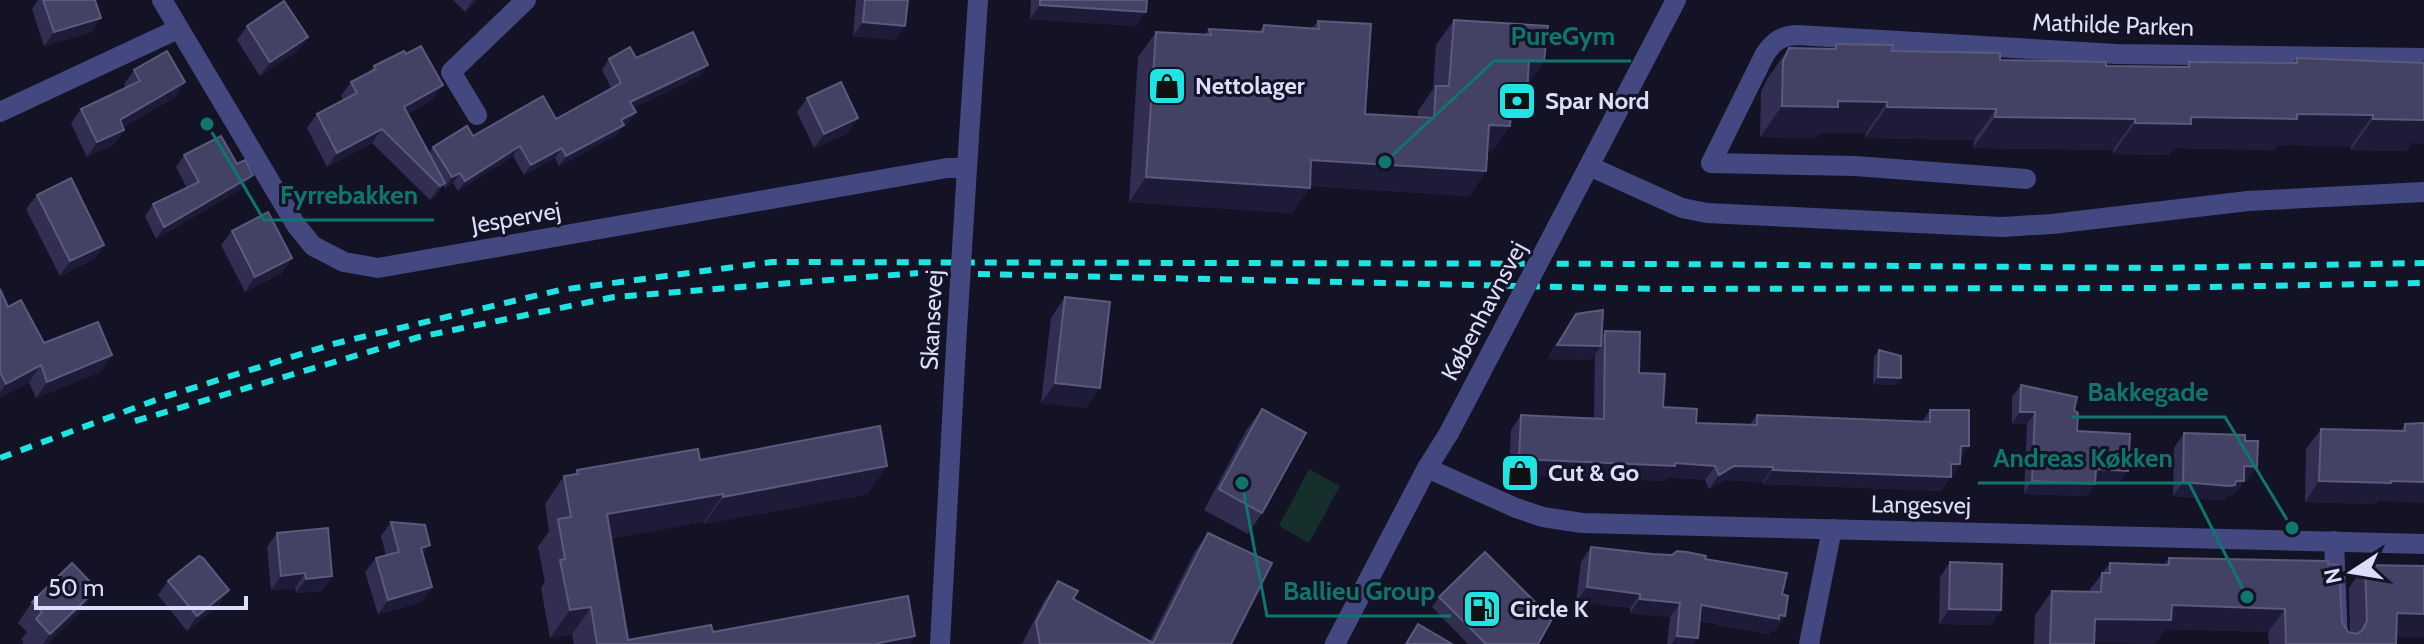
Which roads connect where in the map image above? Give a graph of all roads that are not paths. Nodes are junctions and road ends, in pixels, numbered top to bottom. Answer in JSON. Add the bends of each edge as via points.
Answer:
{"nodes":[{"id":1,"x":162,"y":0,"type":"edge"},
{"id":2,"x":526,"y":0,"type":"edge"},
{"id":3,"x":978,"y":0,"type":"edge"},
{"id":4,"x":1676,"y":0,"type":"edge"},
{"id":5,"x":178,"y":29,"type":"junction"},
{"id":6,"x":2424,"y":58,"type":"edge"},
{"id":7,"x":0,"y":112,"type":"edge"},
{"id":8,"x":477,"y":115,"type":"dead end"},
{"id":9,"x":1589,"y":166,"type":"junction"},
{"id":10,"x":967,"y":168,"type":"junction"},
{"id":11,"x":2026,"y":179,"type":"dead end"},
{"id":12,"x":2424,"y":192,"type":"edge"},
{"id":13,"x":1427,"y":468,"type":"junction"},
{"id":14,"x":1832,"y":529,"type":"junction"},
{"id":15,"x":2334,"y":541,"type":"junction"},
{"id":16,"x":2424,"y":544,"type":"edge"},
{"id":17,"x":940,"y":644,"type":"edge"},
{"id":18,"x":1335,"y":644,"type":"edge"},
{"id":19,"x":1809,"y":644,"type":"edge"},
{"id":20,"x":2338,"y":644,"type":"edge"}],
"edges":[{"from":1,"to":5,"type":"street","name":"Jespervej"},
{"from":2,"to":8,"type":"street","via":[[451,72]]},
{"from":3,"to":10,"type":"street","name":"Skansevej"},
{"from":4,"to":9,"type":"street","name":"Københavnsvej"},
{"from":5,"to":7,"type":"street"},
{"from":5,"to":10,"type":"street","name":"Jespervej","via":[[313,246],[344,262],[378,268]]},
{"from":6,"to":11,"type":"street","name":"Mathilde Parken","via":[[2116,54],[1783,36],[1765,54],[1711,163],[1855,166]]},
{"from":9,"to":12,"type":"street","via":[[1682,208],[1707,213],[2002,227],[2248,201]]},
{"from":9,"to":13,"type":"street","name":"Københavnsvej","bridge":true},
{"from":10,"to":17,"type":"street","name":"Skansevej","bridge":true},
{"from":13,"to":14,"type":"street","name":"Langesvej","via":[[1516,508],[1582,523]]},
{"from":13,"to":18,"type":"street","name":"Københavnsvej"},
{"from":14,"to":15,"type":"street","name":"Langesvej"},
{"from":14,"to":19,"type":"street"},
{"from":15,"to":16,"type":"street","name":"Langesvej"},
{"from":15,"to":20,"type":"street"}]}
